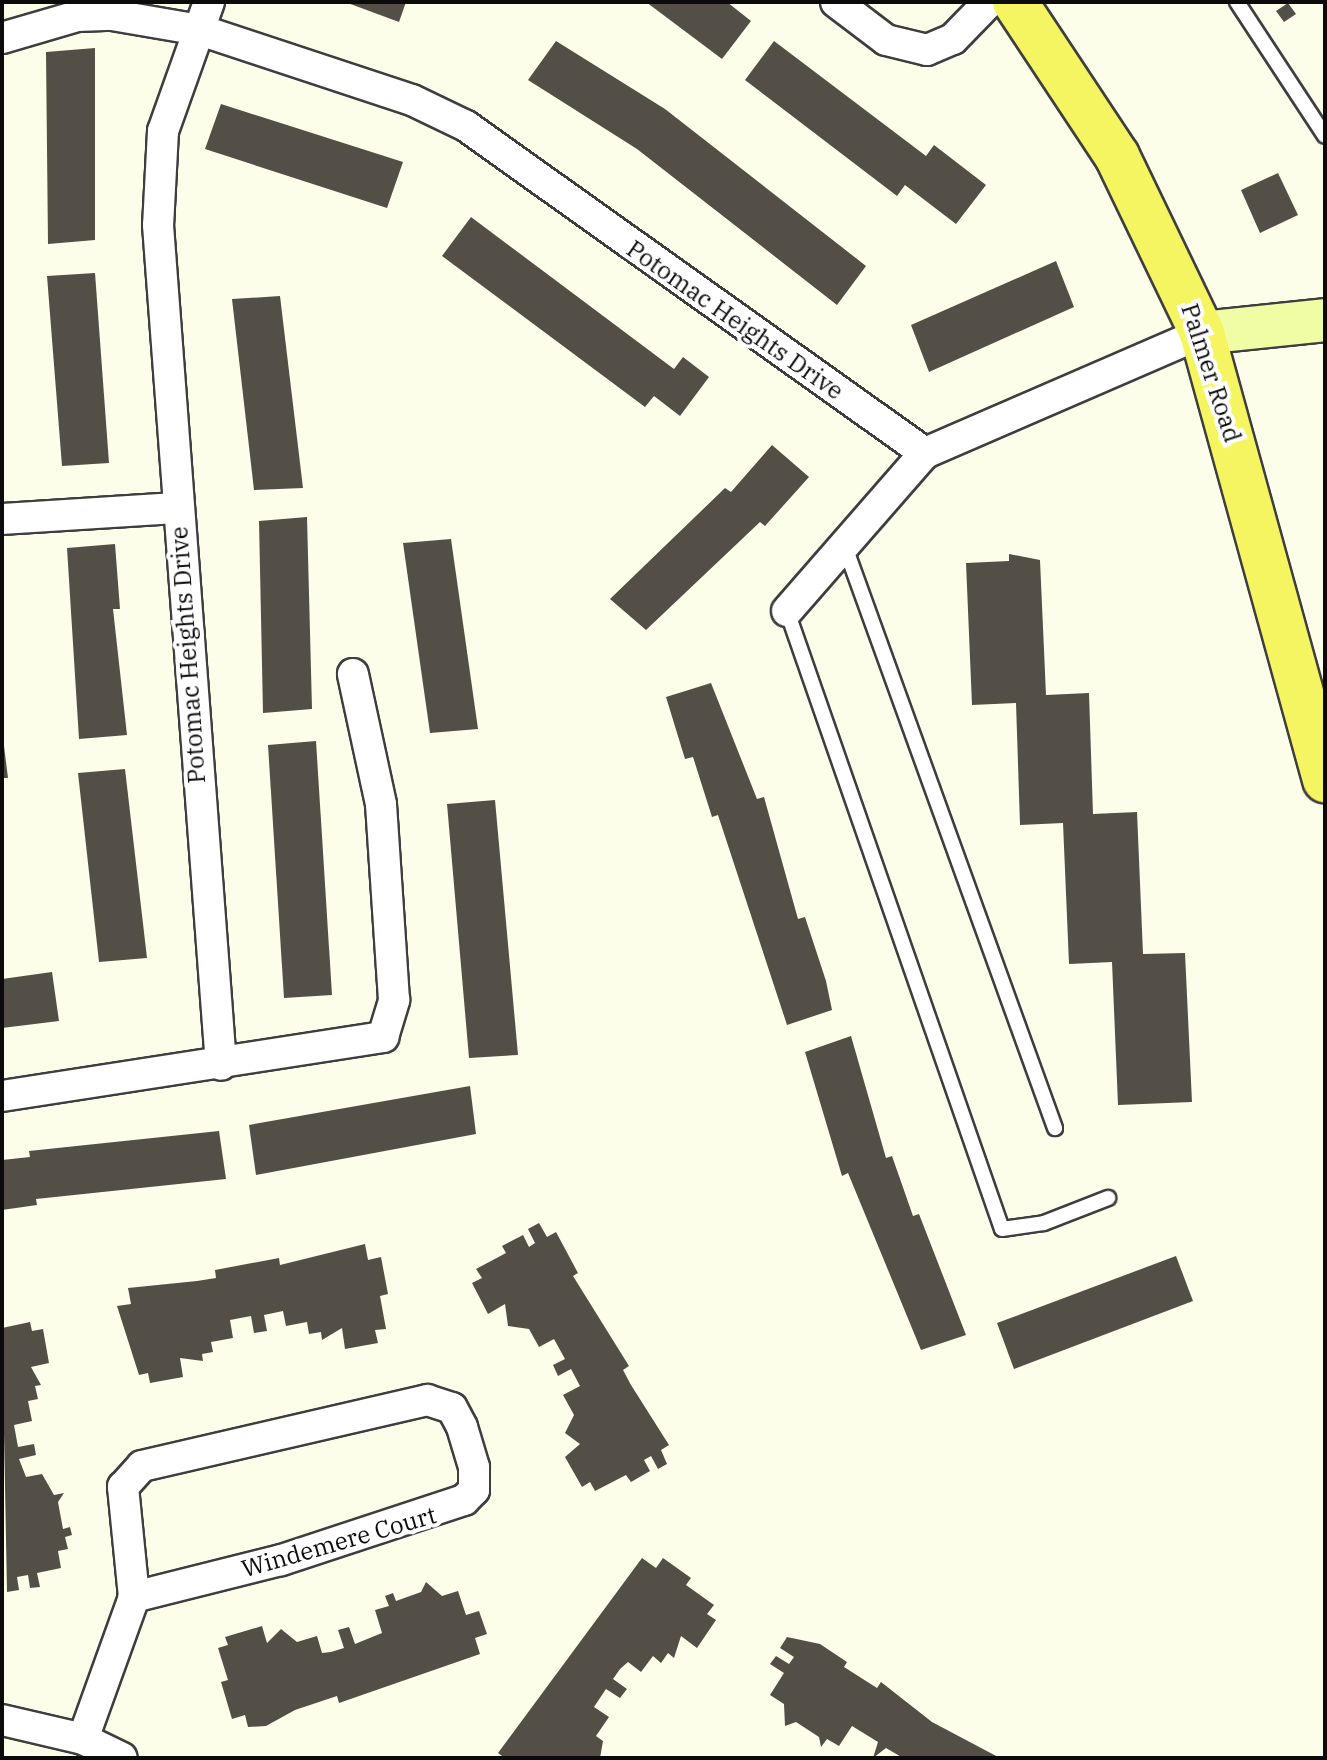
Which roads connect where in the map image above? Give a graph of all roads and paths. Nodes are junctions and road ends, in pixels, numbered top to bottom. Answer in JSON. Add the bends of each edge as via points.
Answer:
{"nodes":[{"id":1,"x":836,"y":2,"type":"edge"},
{"id":2,"x":989,"y":2,"type":"edge"},
{"id":3,"x":1015,"y":2,"type":"edge"},
{"id":4,"x":1237,"y":2,"type":"edge"},
{"id":5,"x":204,"y":16,"type":"edge"},
{"id":6,"x":2,"y":38,"type":"edge"},
{"id":7,"x":1325,"y":136,"type":"edge"},
{"id":8,"x":1325,"y":320,"type":"edge"},
{"id":9,"x":1202,"y":333,"type":"junction"},
{"id":10,"x":925,"y":453,"type":"junction"},
{"id":11,"x":177,"y":508,"type":"junction"},
{"id":12,"x":2,"y":519,"type":"edge"},
{"id":13,"x":845,"y":547,"type":"junction"},
{"id":14,"x":787,"y":611,"type":"joint"},
{"id":15,"x":353,"y":674,"type":"dead end"},
{"id":16,"x":1325,"y":780,"type":"edge"},
{"id":17,"x":221,"y":1065,"type":"junction"},
{"id":18,"x":2,"y":1096,"type":"edge"},
{"id":19,"x":1055,"y":1128,"type":"dead end"},
{"id":20,"x":1108,"y":1198,"type":"dead end"},
{"id":21,"x":134,"y":1597,"type":"junction"},
{"id":22,"x":2,"y":1720,"type":"edge"},
{"id":23,"x":83,"y":1739,"type":"junction"},
{"id":24,"x":122,"y":1758,"type":"edge"}],
"edges":[{"from":1,"to":2,"type":"street","via":[[886,40],[927,50],[953,39]]},
{"from":3,"to":9,"type":"main road","name":"Palmer Road","via":[[1117,156]]},
{"from":4,"to":7,"type":"lane"},
{"from":5,"to":6,"type":"street","name":"Potomac Heights Drive","via":[[77,16]]},
{"from":5,"to":10,"type":"street","name":"Potomac Heights Drive","via":[[466,126]]},
{"from":5,"to":11,"type":"street","name":"Potomac Heights Drive","via":[[163,131],[158,172]]},
{"from":8,"to":9,"type":"street"},
{"from":9,"to":10,"type":"street"},
{"from":9,"to":16,"type":"main road","name":"Palmer Road"},
{"from":10,"to":13,"type":"street"},
{"from":11,"to":12,"type":"street"},
{"from":11,"to":17,"type":"street","name":"Potomac Heights Drive"},
{"from":13,"to":14,"type":"street"},
{"from":13,"to":19,"type":"lane"},
{"from":14,"to":20,"type":"lane","via":[[1002,1229],[1044,1223]]},
{"from":15,"to":17,"type":"street","via":[[381,804],[391,1026],[373,1042]]},
{"from":17,"to":18,"type":"street"},
{"from":21,"to":21,"type":"street","name":"Windemere Court","via":[[448,1510],[474,1490],[474,1467],[452,1408],[405,1402],[263,1443],[156,1458],[123,1487]]},
{"from":21,"to":23,"type":"street","name":"Windemere Court"},
{"from":22,"to":23,"type":"street"},
{"from":23,"to":24,"type":"street"}]}
